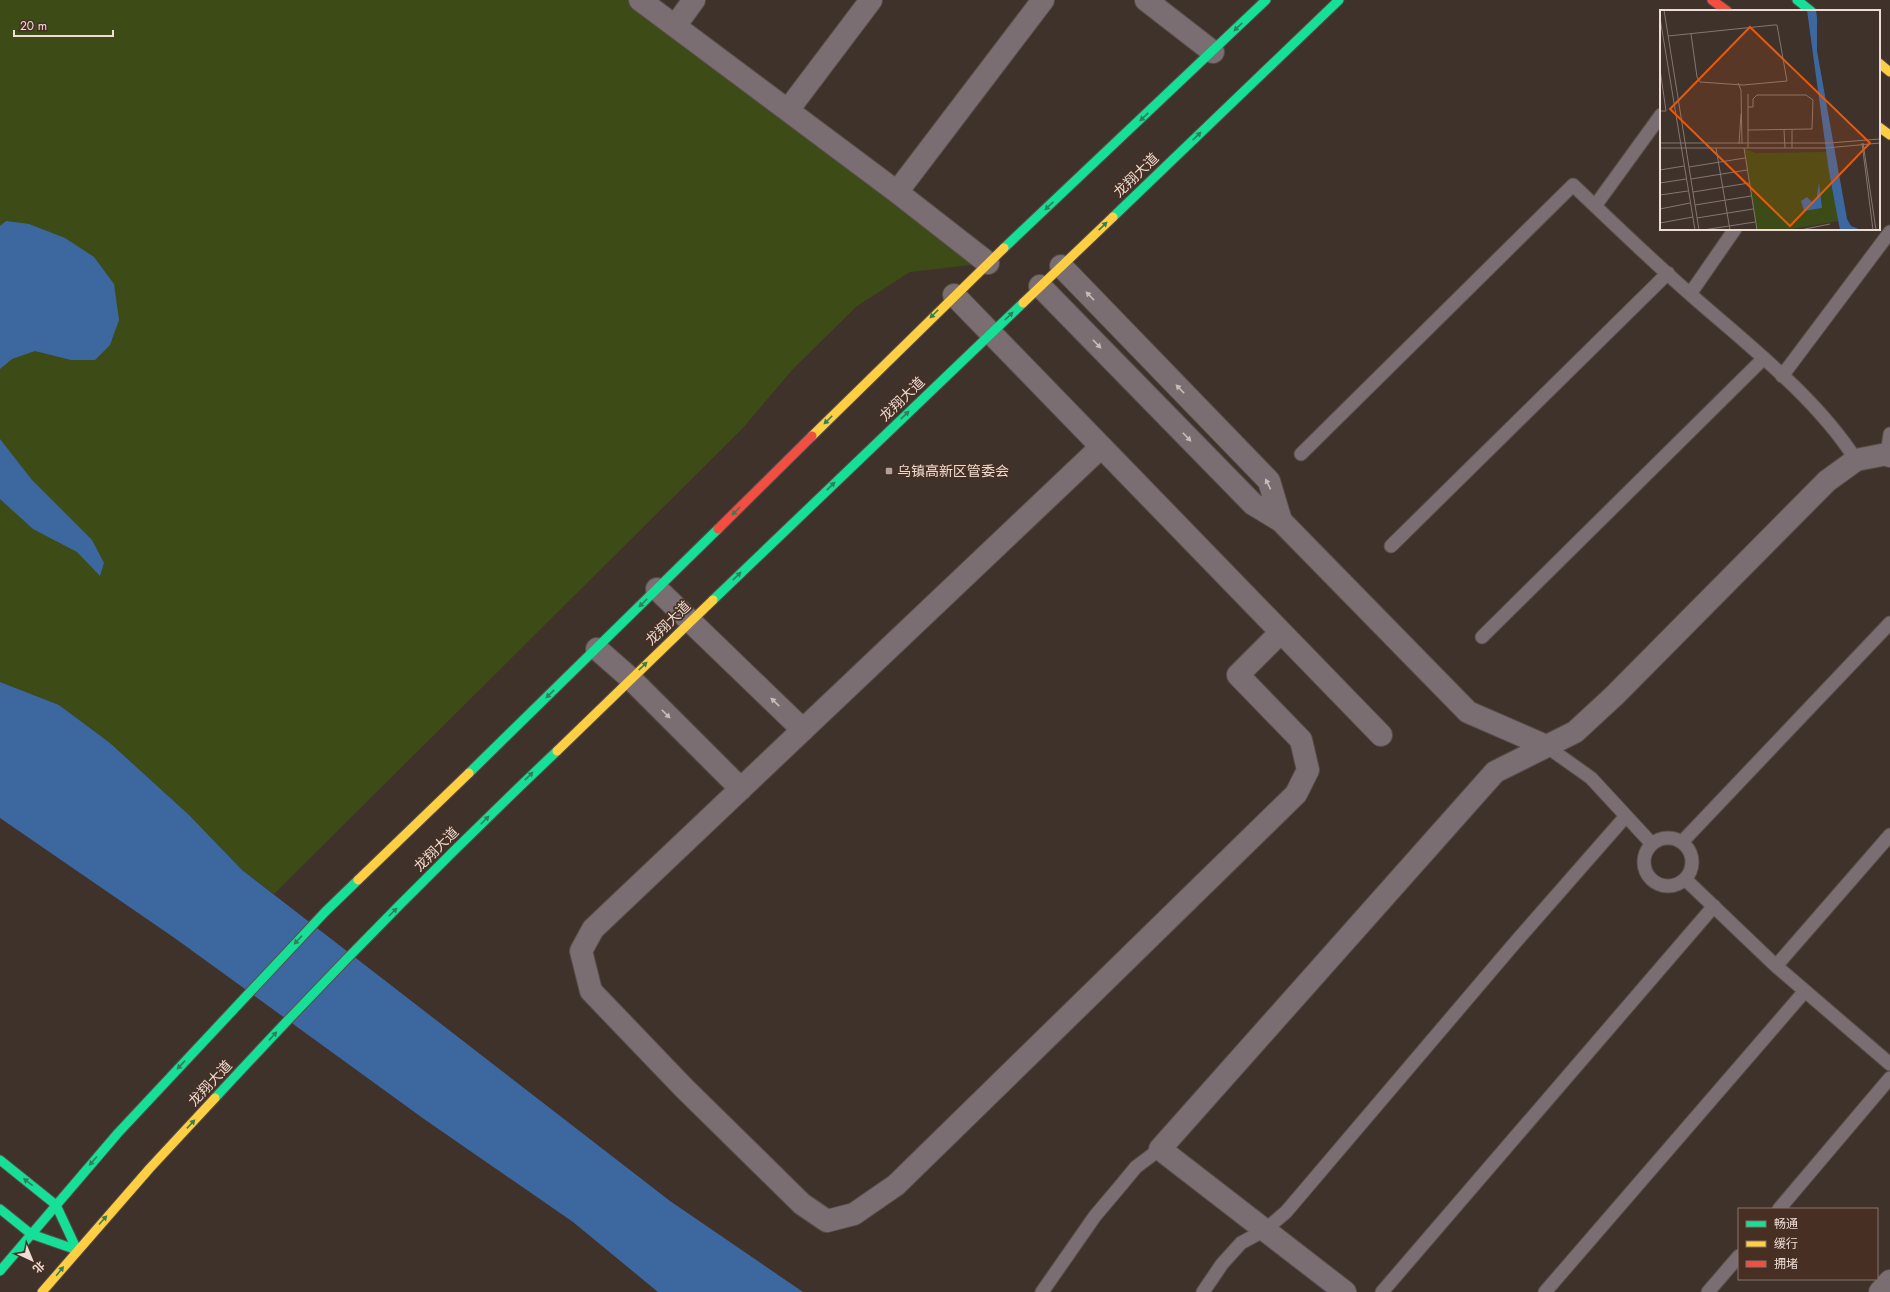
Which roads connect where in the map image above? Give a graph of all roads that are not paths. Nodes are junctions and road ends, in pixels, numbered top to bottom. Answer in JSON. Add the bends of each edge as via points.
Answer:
{"nodes":[{"id":1,"x":640,"y":0,"type":"edge"},
{"id":2,"x":694,"y":0,"type":"edge"},
{"id":3,"x":871,"y":0,"type":"edge"},
{"id":4,"x":1043,"y":0,"type":"edge"},
{"id":5,"x":1146,"y":0,"type":"edge"},
{"id":6,"x":1266,"y":0,"type":"edge"},
{"id":7,"x":1339,"y":0,"type":"edge"},
{"id":8,"x":1712,"y":0,"type":"edge"},
{"id":9,"x":1797,"y":0,"type":"edge"},
{"id":10,"x":1726,"y":10,"type":"edge"},
{"id":11,"x":1810,"y":10,"type":"edge"},
{"id":12,"x":675,"y":26,"type":"junction"},
{"id":13,"x":1213,"y":52,"type":"junction"},
{"id":14,"x":1880,"y":64,"type":"edge"},
{"id":15,"x":1890,"y":72,"type":"edge"},
{"id":16,"x":788,"y":110,"type":"junction"},
{"id":17,"x":1660,"y":116,"type":"edge"},
{"id":18,"x":1880,"y":128,"type":"edge"},
{"id":19,"x":1890,"y":135,"type":"edge"},
{"id":20,"x":897,"y":192,"type":"junction"},
{"id":21,"x":1595,"y":206,"type":"junction"},
{"id":22,"x":1734,"y":230,"type":"edge"},
{"id":23,"x":1890,"y":232,"type":"edge"},
{"id":24,"x":988,"y":263,"type":"junction"},
{"id":25,"x":1061,"y":266,"type":"junction"},
{"id":26,"x":1668,"y":273,"type":"junction"},
{"id":27,"x":1040,"y":286,"type":"junction"},
{"id":28,"x":1690,"y":294,"type":"junction"},
{"id":29,"x":954,"y":295,"type":"junction"},
{"id":30,"x":991,"y":333,"type":"junction"},
{"id":31,"x":1764,"y":358,"type":"junction"},
{"id":32,"x":1782,"y":376,"type":"junction"},
{"id":33,"x":1101,"y":447,"type":"junction"},
{"id":34,"x":1889,"y":448,"type":"edge"},
{"id":35,"x":1301,"y":454,"type":"dead end"},
{"id":36,"x":1856,"y":460,"type":"junction"},
{"id":37,"x":1281,"y":521,"type":"junction"},
{"id":38,"x":1391,"y":546,"type":"dead end"},
{"id":39,"x":658,"y":589,"type":"junction"},
{"id":40,"x":691,"y":620,"type":"junction"},
{"id":41,"x":1890,"y":623,"type":"edge"},
{"id":42,"x":1281,"y":632,"type":"junction"},
{"id":43,"x":1482,"y":637,"type":"dead end"},
{"id":44,"x":597,"y":649,"type":"junction"},
{"id":45,"x":630,"y":678,"type":"junction"},
{"id":46,"x":803,"y":730,"type":"junction"},
{"id":47,"x":1381,"y":735,"type":"dead end"},
{"id":48,"x":1546,"y":746,"type":"junction"},
{"id":49,"x":741,"y":788,"type":"junction"},
{"id":50,"x":1626,"y":816,"type":"junction"},
{"id":51,"x":1890,"y":835,"type":"edge"},
{"id":52,"x":1682,"y":842,"type":"junction"},
{"id":53,"x":1652,"y":844,"type":"junction"},
{"id":54,"x":1685,"y":878,"type":"junction"},
{"id":55,"x":1714,"y":906,"type":"junction"},
{"id":56,"x":1776,"y":966,"type":"junction"},
{"id":57,"x":1805,"y":991,"type":"junction"},
{"id":58,"x":1888,"y":1057,"type":"edge"},
{"id":59,"x":1890,"y":1078,"type":"edge"},
{"id":60,"x":1160,"y":1149,"type":"junction"},
{"id":61,"x":0,"y":1160,"type":"edge"},
{"id":62,"x":56,"y":1205,"type":"junction"},
{"id":63,"x":1780,"y":1208,"type":"edge"},
{"id":64,"x":0,"y":1209,"type":"edge"},
{"id":65,"x":1265,"y":1230,"type":"junction"},
{"id":66,"x":31,"y":1234,"type":"junction"},
{"id":67,"x":77,"y":1250,"type":"junction"},
{"id":68,"x":1738,"y":1257,"type":"edge"},
{"id":69,"x":0,"y":1271,"type":"edge"},
{"id":70,"x":1890,"y":1281,"type":"edge"},
{"id":71,"x":42,"y":1292,"type":"edge"},
{"id":72,"x":1042,"y":1292,"type":"edge"},
{"id":73,"x":1203,"y":1292,"type":"edge"},
{"id":74,"x":1345,"y":1292,"type":"edge"},
{"id":75,"x":1382,"y":1292,"type":"edge"},
{"id":76,"x":1545,"y":1292,"type":"edge"},
{"id":77,"x":1708,"y":1292,"type":"edge"},
{"id":78,"x":1880,"y":1292,"type":"edge"}],
"edges":[{"from":1,"to":12,"type":"street"},
{"from":2,"to":12,"type":"street"},
{"from":3,"to":16,"type":"street"},
{"from":4,"to":20,"type":"street"},
{"from":5,"to":13,"type":"street"},
{"from":6,"to":13,"type":"main road","one_way":true},
{"from":25,"to":7,"type":"main road","name":"龙翔大道","one_way":true},
{"from":8,"to":10,"type":"main road"},
{"from":9,"to":11,"type":"main road"},
{"from":12,"to":16,"type":"street"},
{"from":13,"to":24,"type":"main road","one_way":true},
{"from":14,"to":15,"type":"main road"},
{"from":16,"to":20,"type":"street"},
{"from":17,"to":21,"type":"lane"},
{"from":18,"to":19,"type":"main road"},
{"from":20,"to":24,"type":"street"},
{"from":21,"to":26,"type":"lane"},
{"from":21,"to":35,"type":"lane","via":[[1573,185]]},
{"from":22,"to":28,"type":"lane"},
{"from":23,"to":32,"type":"lane"},
{"from":24,"to":29,"type":"main road"},
{"from":25,"to":27,"type":"main road","name":"龙翔大道"},
{"from":37,"to":25,"type":"street","one_way":true,"via":[[1269,481]]},
{"from":26,"to":28,"type":"lane"},
{"from":26,"to":38,"type":"lane"},
{"from":30,"to":27,"type":"main road","name":"龙翔大道","one_way":true},
{"from":27,"to":37,"type":"street","one_way":true,"via":[[1252,504]]},
{"from":28,"to":31,"type":"lane"},
{"from":29,"to":30,"type":"street"},
{"from":29,"to":39,"type":"main road","one_way":true},
{"from":30,"to":33,"type":"street"},
{"from":40,"to":30,"type":"main road","name":"龙翔大道","one_way":true},
{"from":31,"to":32,"type":"lane"},
{"from":31,"to":43,"type":"lane"},
{"from":32,"to":36,"type":"lane","via":[[1843,439]]},
{"from":33,"to":42,"type":"street"},
{"from":33,"to":46,"type":"street"},
{"from":34,"to":36,"type":"street"},
{"from":36,"to":48,"type":"street","via":[[1827,481],[1614,696],[1575,732]]},
{"from":37,"to":48,"type":"street","via":[[1468,712]]},
{"from":39,"to":40,"type":"street"},
{"from":39,"to":44,"type":"main road","one_way":true},
{"from":45,"to":40,"type":"main road","name":"龙翔大道","one_way":true},
{"from":46,"to":40,"type":"street","one_way":true},
{"from":41,"to":52,"type":"lane"},
{"from":42,"to":47,"type":"street"},
{"from":42,"to":49,"type":"street","via":[[1238,675],[1301,740],[1308,770],[1296,794],[896,1185],[854,1214],[827,1221],[802,1204],[684,1088],[591,991],[581,951],[593,928]]},
{"from":44,"to":45,"type":"street"},
{"from":44,"to":62,"type":"main road","one_way":true,"via":[[325,912],[118,1133]]},
{"from":45,"to":49,"type":"street","one_way":true},
{"from":67,"to":45,"type":"main road","name":"龙翔大道","one_way":true,"via":[[246,1064],[502,803]]},
{"from":46,"to":49,"type":"street"},
{"from":48,"to":50,"type":"lane","via":[[1591,778]]},
{"from":48,"to":60,"type":"street","via":[[1495,772]]},
{"from":50,"to":53,"type":"lane"},
{"from":50,"to":65,"type":"lane","via":[[1286,1212]]},
{"from":51,"to":56,"type":"lane"},
{"from":52,"to":53,"type":"lane","via":[[1667,837]]},
{"from":52,"to":54,"type":"lane","via":[[1692,856],[1692,864]]},
{"from":53,"to":54,"type":"lane","via":[[1644,857],[1646,873],[1650,879],[1656,884],[1672,886]]},
{"from":54,"to":55,"type":"lane"},
{"from":55,"to":56,"type":"lane"},
{"from":55,"to":75,"type":"lane"},
{"from":56,"to":57,"type":"lane"},
{"from":57,"to":58,"type":"lane"},
{"from":57,"to":76,"type":"lane"},
{"from":59,"to":63,"type":"lane"},
{"from":60,"to":65,"type":"street"},
{"from":60,"to":72,"type":"lane","via":[[1136,1167],[1095,1216]]},
{"from":62,"to":61,"type":"main road","one_way":true},
{"from":62,"to":66,"type":"main road"},
{"from":62,"to":67,"type":"main road"},
{"from":64,"to":66,"type":"main road"},
{"from":65,"to":73,"type":"lane","via":[[1241,1243],[1222,1264]]},
{"from":65,"to":74,"type":"street"},
{"from":66,"to":67,"type":"main road"},
{"from":66,"to":69,"type":"main road"},
{"from":71,"to":67,"type":"main road","name":"龙翔大道","one_way":true},
{"from":68,"to":77,"type":"lane"},
{"from":70,"to":78,"type":"street"}]}
